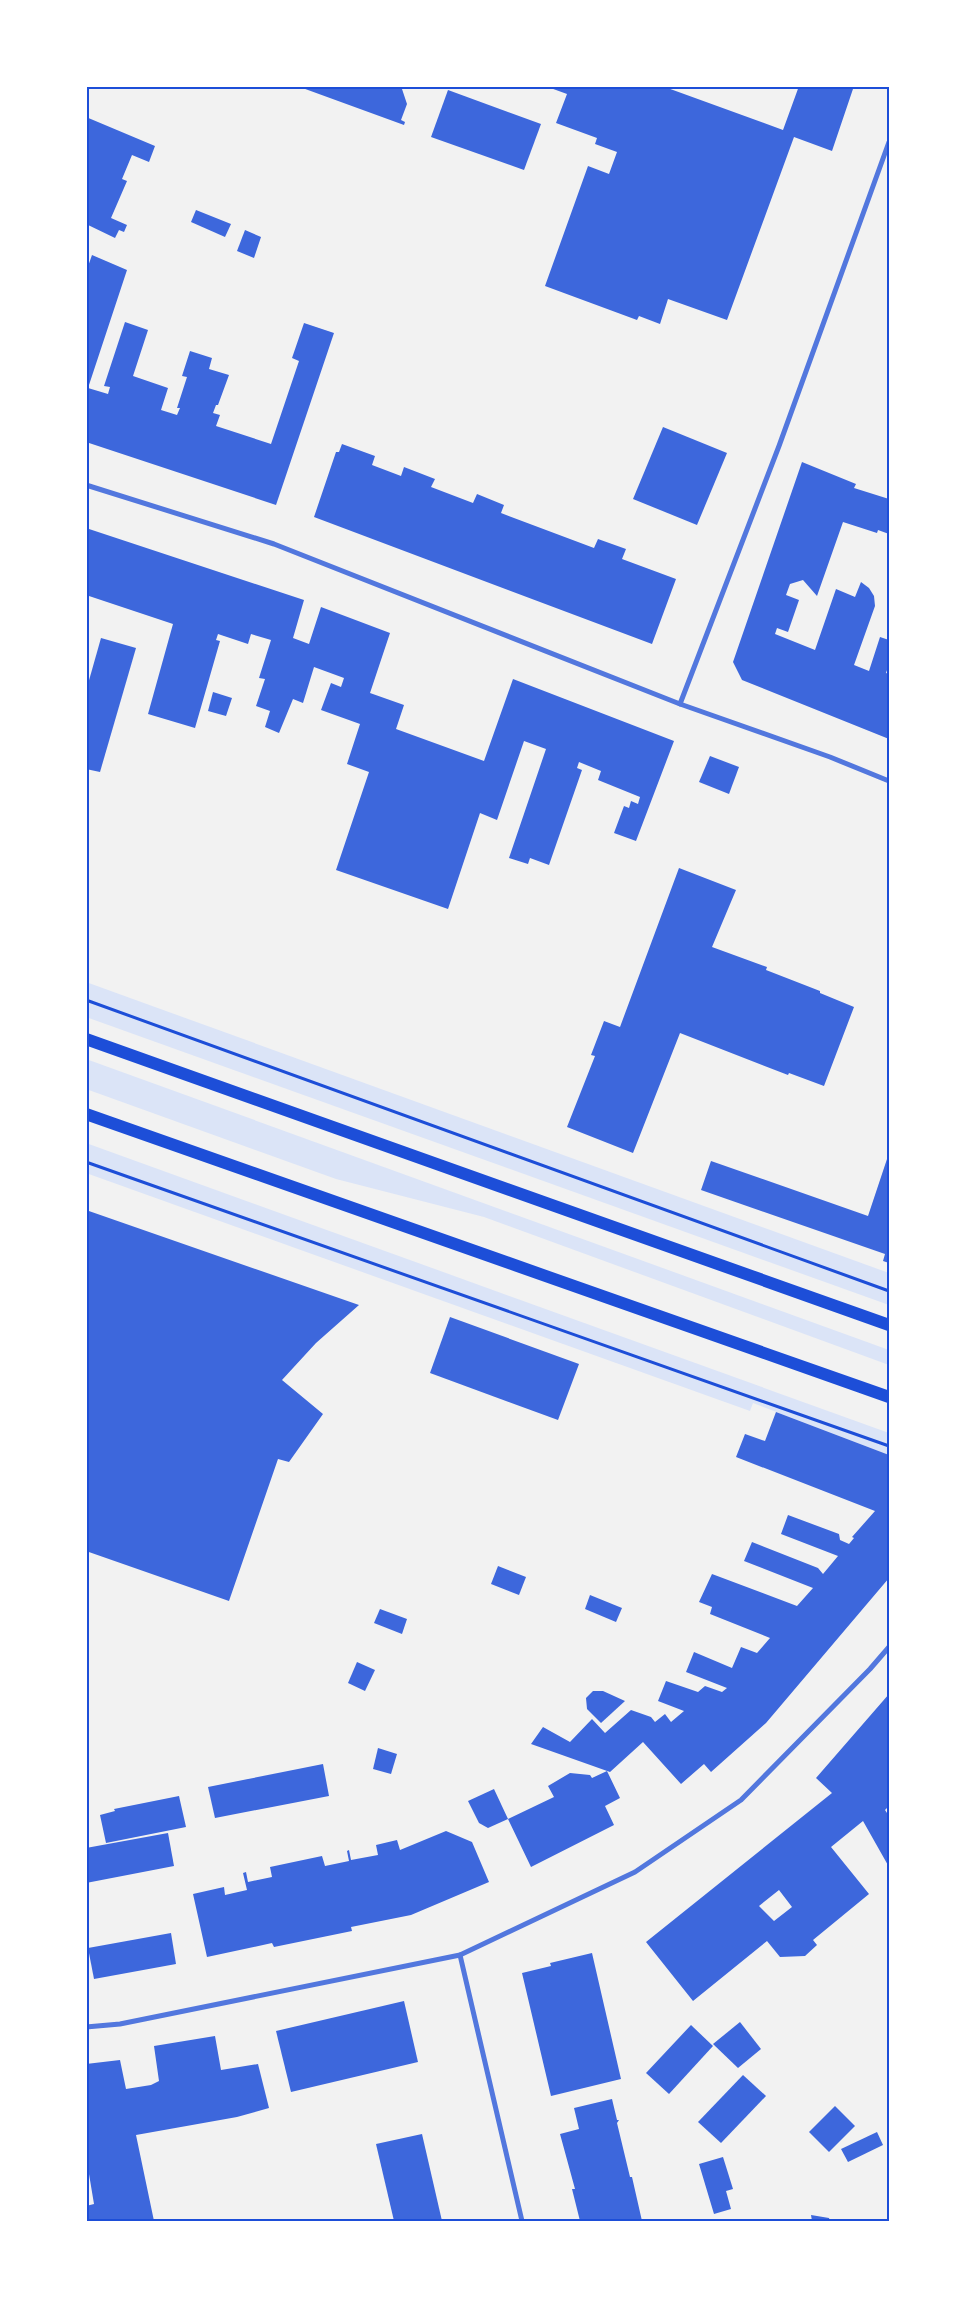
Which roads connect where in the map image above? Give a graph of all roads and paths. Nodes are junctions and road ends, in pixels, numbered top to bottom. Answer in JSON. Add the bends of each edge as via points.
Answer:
{"nodes":[{"id":1,"x":889,"y":142,"type":"edge"},
{"id":2,"x":86,"y":485,"type":"edge"},
{"id":3,"x":680,"y":704,"type":"junction"},
{"id":4,"x":889,"y":781,"type":"edge"},
{"id":5,"x":86,"y":1000,"type":"edge"},
{"id":6,"x":86,"y":1039,"type":"edge"},
{"id":7,"x":86,"y":1114,"type":"edge"},
{"id":8,"x":86,"y":1162,"type":"edge"},
{"id":9,"x":889,"y":1291,"type":"edge"},
{"id":10,"x":889,"y":1325,"type":"edge"},
{"id":11,"x":889,"y":1397,"type":"edge"},
{"id":12,"x":889,"y":1446,"type":"edge"},
{"id":13,"x":889,"y":1647,"type":"edge"},
{"id":14,"x":460,"y":1955,"type":"junction"},
{"id":15,"x":86,"y":2027,"type":"edge"},
{"id":16,"x":522,"y":2221,"type":"edge"}],
"edges":[{"from":1,"to":3,"type":"street","via":[[779,446]]},
{"from":2,"to":3,"type":"street","via":[[274,544]]},
{"from":3,"to":4,"type":"street"},
{"from":5,"to":9,"type":"path"},
{"from":6,"to":10,"type":"main road"},
{"from":7,"to":11,"type":"main road"},
{"from":8,"to":12,"type":"path"},
{"from":13,"to":14,"type":"street","via":[[741,1800],[635,1872]]},
{"from":14,"to":15,"type":"street","via":[[120,2024]]},
{"from":14,"to":16,"type":"street"}]}
